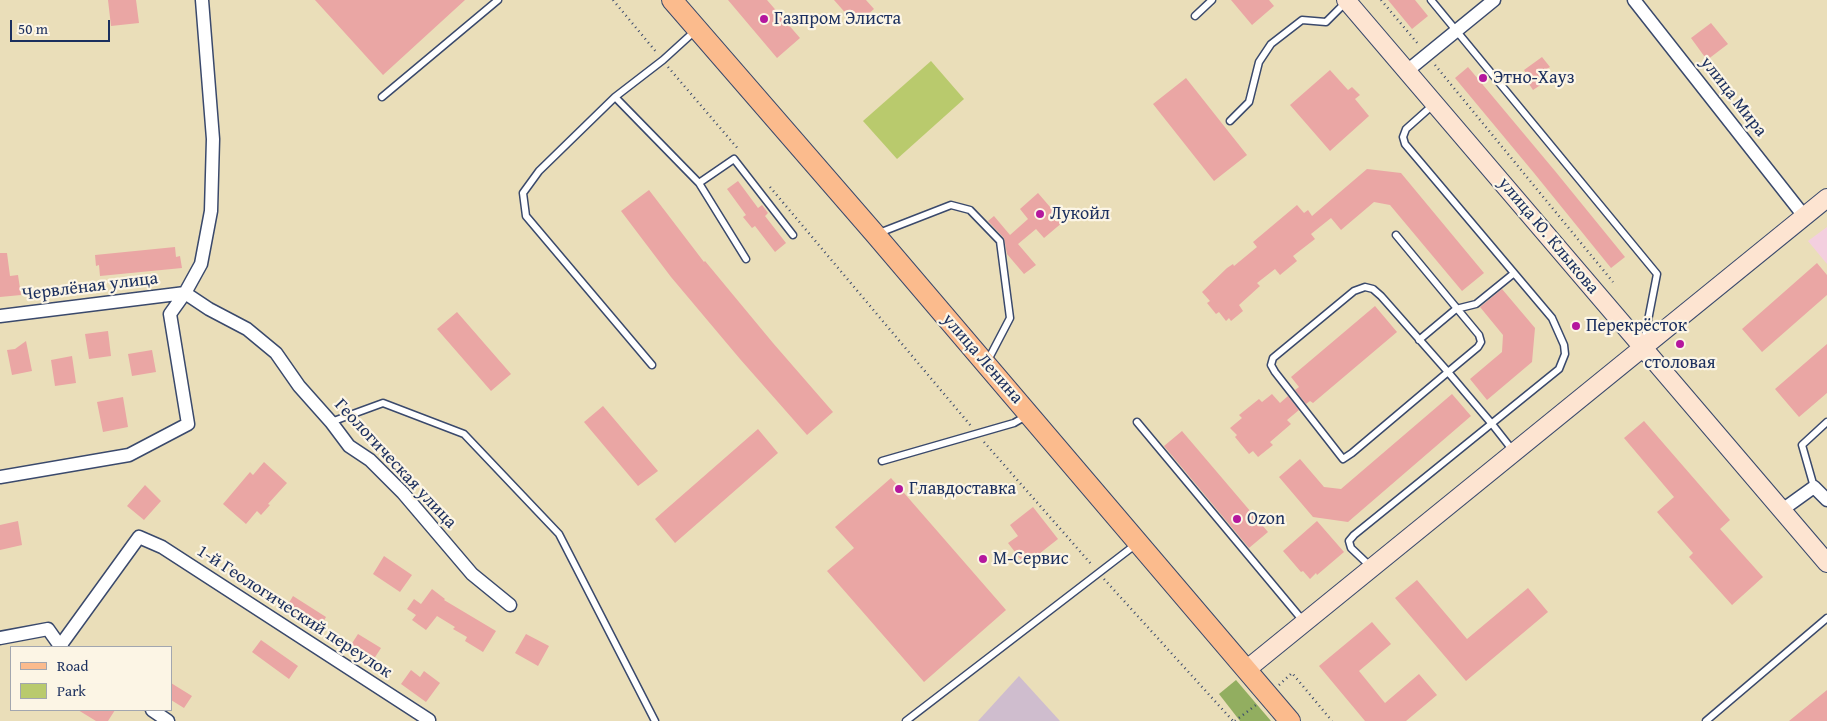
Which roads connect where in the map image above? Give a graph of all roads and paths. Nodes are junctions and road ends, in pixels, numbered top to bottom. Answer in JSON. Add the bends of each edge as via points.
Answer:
{"nodes":[{"id":1,"x":202,"y":0,"type":"edge"},
{"id":2,"x":498,"y":0,"type":"edge"},
{"id":3,"x":613,"y":0,"type":"edge"},
{"id":4,"x":1212,"y":0,"type":"edge"},
{"id":5,"x":1347,"y":0,"type":"edge"},
{"id":6,"x":1381,"y":0,"type":"edge"},
{"id":7,"x":1431,"y":0,"type":"edge"},
{"id":8,"x":1494,"y":0,"type":"edge"},
{"id":9,"x":1634,"y":0,"type":"edge"},
{"id":10,"x":675,"y":1,"type":"edge"},
{"id":11,"x":1194,"y":16,"type":"dead end"},
{"id":12,"x":697,"y":29,"type":"junction"},
{"id":13,"x":1456,"y":31,"type":"junction"},
{"id":14,"x":1427,"y":55,"type":"junction"},
{"id":15,"x":663,"y":60,"type":"junction"},
{"id":16,"x":1408,"y":71,"type":"junction"},
{"id":17,"x":382,"y":97,"type":"dead end"},
{"id":18,"x":614,"y":97,"type":"junction"},
{"id":19,"x":1435,"y":104,"type":"junction"},
{"id":20,"x":1230,"y":121,"type":"dead end"},
{"id":21,"x":740,"y":151,"type":"dead end"},
{"id":22,"x":765,"y":182,"type":"dead end"},
{"id":23,"x":699,"y":183,"type":"junction"},
{"id":24,"x":1827,"y":198,"type":"edge"},
{"id":25,"x":1804,"y":216,"type":"junction"},
{"id":26,"x":875,"y":234,"type":"junction"},
{"id":27,"x":793,"y":235,"type":"dead end"},
{"id":28,"x":1396,"y":236,"type":"dead end"},
{"id":29,"x":746,"y":259,"type":"dead end"},
{"id":30,"x":1513,"y":274,"type":"junction"},
{"id":31,"x":1613,"y":282,"type":"dead end"},
{"id":32,"x":185,"y":293,"type":"junction"},
{"id":33,"x":1456,"y":308,"type":"junction"},
{"id":34,"x":0,"y":316,"type":"edge"},
{"id":35,"x":1419,"y":340,"type":"junction"},
{"id":36,"x":1643,"y":347,"type":"junction"},
{"id":37,"x":986,"y":364,"type":"junction"},
{"id":38,"x":652,"y":365,"type":"dead end"},
{"id":39,"x":1448,"y":372,"type":"junction"},
{"id":40,"x":1029,"y":414,"type":"junction"},
{"id":41,"x":331,"y":422,"type":"junction"},
{"id":42,"x":1136,"y":422,"type":"dead end"},
{"id":43,"x":1827,"y":422,"type":"edge"},
{"id":44,"x":1492,"y":424,"type":"junction"},
{"id":45,"x":977,"y":434,"type":"junction"},
{"id":46,"x":1514,"y":452,"type":"junction"},
{"id":47,"x":882,"y":461,"type":"dead end"},
{"id":48,"x":0,"y":477,"type":"edge"},
{"id":49,"x":1814,"y":487,"type":"junction"},
{"id":50,"x":1827,"y":500,"type":"edge"},
{"id":51,"x":1782,"y":510,"type":"junction"},
{"id":52,"x":1138,"y":543,"type":"junction"},
{"id":53,"x":1827,"y":563,"type":"edge"},
{"id":54,"x":1372,"y":568,"type":"junction"},
{"id":55,"x":1099,"y":574,"type":"junction"},
{"id":56,"x":510,"y":605,"type":"dead end"},
{"id":57,"x":1827,"y":618,"type":"edge"},
{"id":58,"x":1304,"y":622,"type":"junction"},
{"id":59,"x":0,"y":638,"type":"edge"},
{"id":60,"x":61,"y":646,"type":"edge"},
{"id":61,"x":1246,"y":670,"type":"junction"},
{"id":62,"x":1278,"y":686,"type":"dead end"},
{"id":63,"x":1259,"y":703,"type":"dead end"},
{"id":64,"x":153,"y":711,"type":"edge"},
{"id":65,"x":429,"y":720,"type":"dead end"},
{"id":66,"x":168,"y":721,"type":"edge"},
{"id":67,"x":655,"y":721,"type":"edge"},
{"id":68,"x":906,"y":721,"type":"edge"},
{"id":69,"x":1234,"y":721,"type":"edge"},
{"id":70,"x":1290,"y":721,"type":"edge"},
{"id":71,"x":1332,"y":721,"type":"edge"},
{"id":72,"x":1706,"y":721,"type":"edge"}],
"edges":[{"from":1,"to":32,"type":"street","via":[[213,139],[211,211],[202,264]]},
{"from":2,"to":17,"type":"lane"},
{"from":3,"to":15,"type":"path"},
{"from":4,"to":11,"type":"lane"},
{"from":5,"to":16,"type":"main road","name":"улица Ю. Клыкова"},
{"from":5,"to":20,"type":"lane","via":[[1326,22],[1302,20],[1271,44],[1259,62],[1249,102]]},
{"from":6,"to":14,"type":"path"},
{"from":7,"to":13,"type":"lane"},
{"from":8,"to":13,"type":"street"},
{"from":9,"to":25,"type":"street","name":"улица Мира"},
{"from":10,"to":12,"type":"main road","name":"улица Ленина"},
{"from":12,"to":15,"type":"lane"},
{"from":12,"to":26,"type":"main road","name":"улица Ленина"},
{"from":13,"to":14,"type":"street"},
{"from":13,"to":36,"type":"lane","via":[[1656,274]]},
{"from":14,"to":16,"type":"street"},
{"from":14,"to":31,"type":"path"},
{"from":15,"to":18,"type":"lane"},
{"from":15,"to":21,"type":"path"},
{"from":16,"to":19,"type":"main road","name":"улица Ю. Клыкова"},
{"from":18,"to":23,"type":"lane"},
{"from":18,"to":38,"type":"lane","via":[[540,171],[523,193],[526,216]]},
{"from":19,"to":30,"type":"lane","via":[[1406,129],[1404,144]]},
{"from":19,"to":36,"type":"main road","name":"улица Ю. Клыкова"},
{"from":22,"to":45,"type":"path"},
{"from":23,"to":27,"type":"lane","via":[[734,159]]},
{"from":23,"to":29,"type":"lane"},
{"from":24,"to":25,"type":"main road"},
{"from":25,"to":36,"type":"main road"},
{"from":26,"to":37,"type":"main road","name":"улица Ленина"},
{"from":26,"to":37,"type":"lane","via":[[951,205],[970,210],[1000,241],[1010,318]]},
{"from":28,"to":33,"type":"lane"},
{"from":30,"to":33,"type":"lane","via":[[1476,304]]},
{"from":30,"to":44,"type":"lane","via":[[1552,318],[1565,354],[1559,369]]},
{"from":32,"to":34,"type":"street","name":"Червлёная улица"},
{"from":32,"to":41,"type":"street","name":"Геологическая улица","via":[[246,329],[276,353],[299,386]]},
{"from":32,"to":48,"type":"street","via":[[170,314],[188,424],[129,455]]},
{"from":33,"to":35,"type":"lane"},
{"from":33,"to":39,"type":"lane","via":[[1479,335],[1481,342]]},
{"from":35,"to":39,"type":"lane"},
{"from":35,"to":39,"type":"lane","via":[[1381,296],[1365,287],[1354,291],[1280,352],[1271,365],[1343,459]]},
{"from":36,"to":46,"type":"main road"},
{"from":36,"to":51,"type":"main road","name":"улица Ю. Клыкова"},
{"from":37,"to":40,"type":"main road","name":"улица Ленина"},
{"from":39,"to":44,"type":"lane"},
{"from":40,"to":45,"type":"lane","via":[[1022,420]]},
{"from":40,"to":52,"type":"main road","name":"улица Ленина"},
{"from":41,"to":56,"type":"street","name":"Геологическая улица","via":[[349,446],[370,460],[403,493],[472,574]]},
{"from":41,"to":67,"type":"lane","via":[[383,402],[464,434],[559,534]]},
{"from":42,"to":58,"type":"lane"},
{"from":43,"to":49,"type":"lane","via":[[1802,445]]},
{"from":44,"to":46,"type":"lane"},
{"from":44,"to":54,"type":"lane","via":[[1354,535],[1350,541],[1351,548]]},
{"from":45,"to":47,"type":"lane"},
{"from":45,"to":55,"type":"path"},
{"from":46,"to":54,"type":"main road"},
{"from":49,"to":50,"type":"street"},
{"from":49,"to":51,"type":"street"},
{"from":51,"to":53,"type":"main road","name":"улица Ю. Клыкова"},
{"from":52,"to":55,"type":"lane"},
{"from":52,"to":61,"type":"main road","name":"улица Ленина"},
{"from":54,"to":58,"type":"main road"},
{"from":55,"to":68,"type":"lane"},
{"from":55,"to":69,"type":"path"},
{"from":57,"to":72,"type":"lane"},
{"from":58,"to":61,"type":"main road"},
{"from":59,"to":60,"type":"street","via":[[48,629]]},
{"from":60,"to":65,"type":"street","name":"1-й Геологический переулок","via":[[139,537],[162,547]]},
{"from":61,"to":70,"type":"main road","name":"улица Ленина"},
{"from":62,"to":71,"type":"path","via":[[1292,673]]},
{"from":63,"to":69,"type":"path"},
{"from":64,"to":66,"type":"street"}]}
